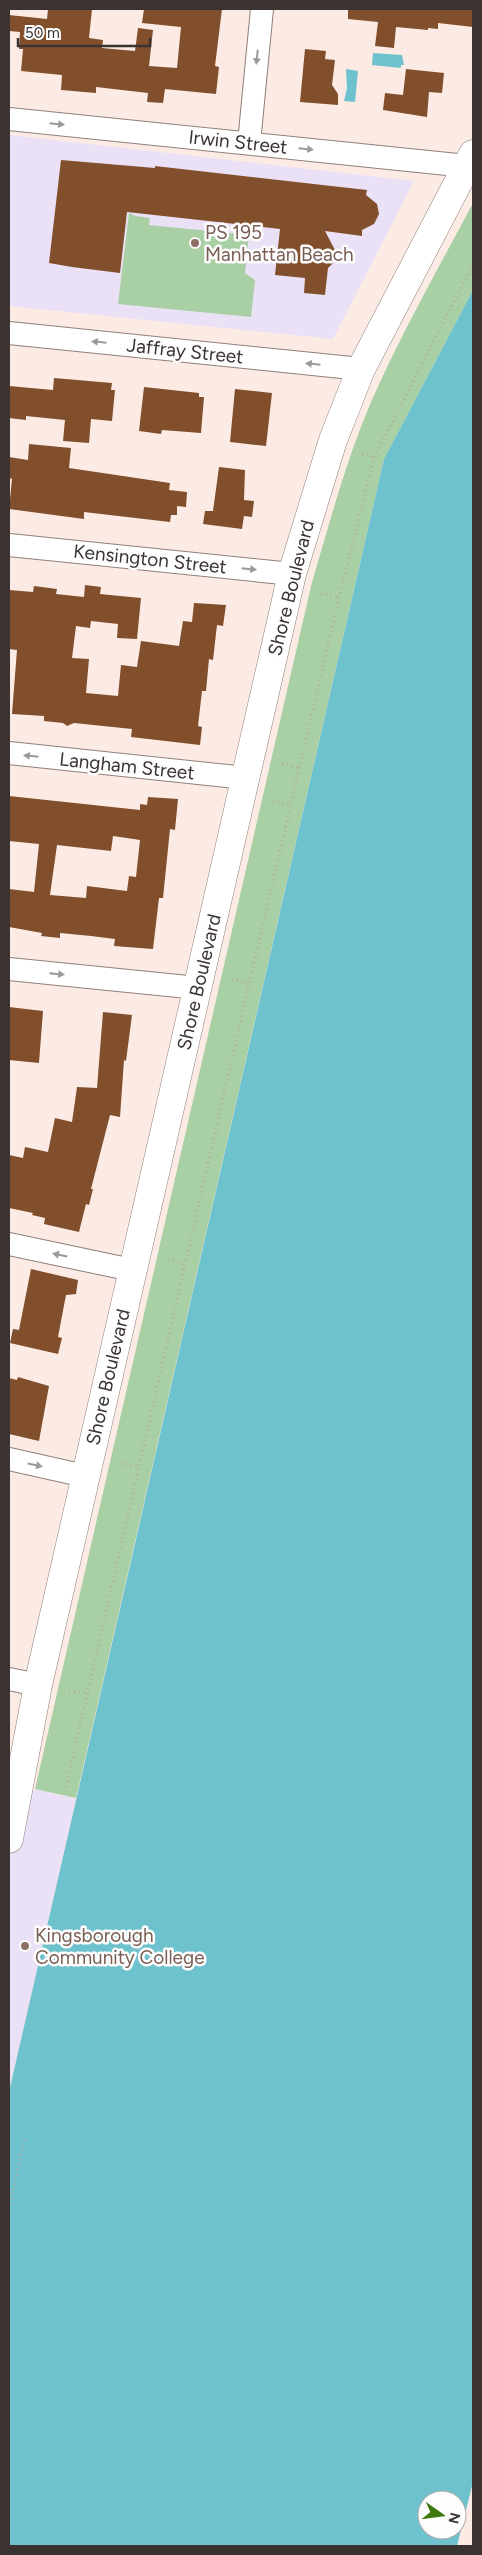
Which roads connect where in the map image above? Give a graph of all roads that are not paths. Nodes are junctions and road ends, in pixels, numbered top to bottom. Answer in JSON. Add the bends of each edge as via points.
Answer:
{"nodes":[{"id":1,"x":262,"y":9,"type":"edge"},
{"id":2,"x":9,"y":119,"type":"edge"},
{"id":3,"x":249,"y":143,"type":"junction"},
{"id":4,"x":470,"y":160,"type":"edge"},
{"id":5,"x":9,"y":333,"type":"edge"},
{"id":6,"x":361,"y":369,"type":"junction"},
{"id":7,"x":9,"y":545,"type":"edge"},
{"id":8,"x":292,"y":574,"type":"junction"},
{"id":9,"x":9,"y":754,"type":"edge"},
{"id":10,"x":246,"y":778,"type":"junction"},
{"id":11,"x":9,"y":969,"type":"edge"},
{"id":12,"x":198,"y":988,"type":"junction"},
{"id":13,"x":9,"y":1244,"type":"edge"},
{"id":14,"x":132,"y":1270,"type":"junction"},
{"id":15,"x":9,"y":1459,"type":"edge"},
{"id":16,"x":86,"y":1476,"type":"junction"},
{"id":17,"x":9,"y":1679,"type":"edge"},
{"id":18,"x":38,"y":1685,"type":"junction"},
{"id":19,"x":9,"y":1839,"type":"edge"}],
"edges":[{"from":1,"to":3,"type":"street","one_way":true},
{"from":2,"to":3,"type":"street","name":"Irwin Street","one_way":true},
{"from":3,"to":4,"type":"street","name":"Irwin Street","one_way":true},
{"from":4,"to":6,"type":"main road","name":"Shore Boulevard"},
{"from":6,"to":5,"type":"street","name":"Jaffray Street","one_way":true},
{"from":6,"to":8,"type":"main road","name":"Shore Boulevard","via":[[330,450]]},
{"from":7,"to":8,"type":"street","name":"Kensington Street","one_way":true},
{"from":8,"to":10,"type":"main road","name":"Shore Boulevard"},
{"from":10,"to":9,"type":"street","name":"Langham Street","one_way":true},
{"from":10,"to":12,"type":"main road","name":"Shore Boulevard"},
{"from":11,"to":12,"type":"street","one_way":true},
{"from":12,"to":14,"type":"main road","name":"Shore Boulevard"},
{"from":14,"to":13,"type":"street","one_way":true},
{"from":14,"to":16,"type":"main road","name":"Shore Boulevard"},
{"from":15,"to":16,"type":"street","one_way":true},
{"from":16,"to":18,"type":"main road","name":"Shore Boulevard"},
{"from":17,"to":18,"type":"street"},
{"from":18,"to":19,"type":"main road","name":"Shore Boulevard"}]}
